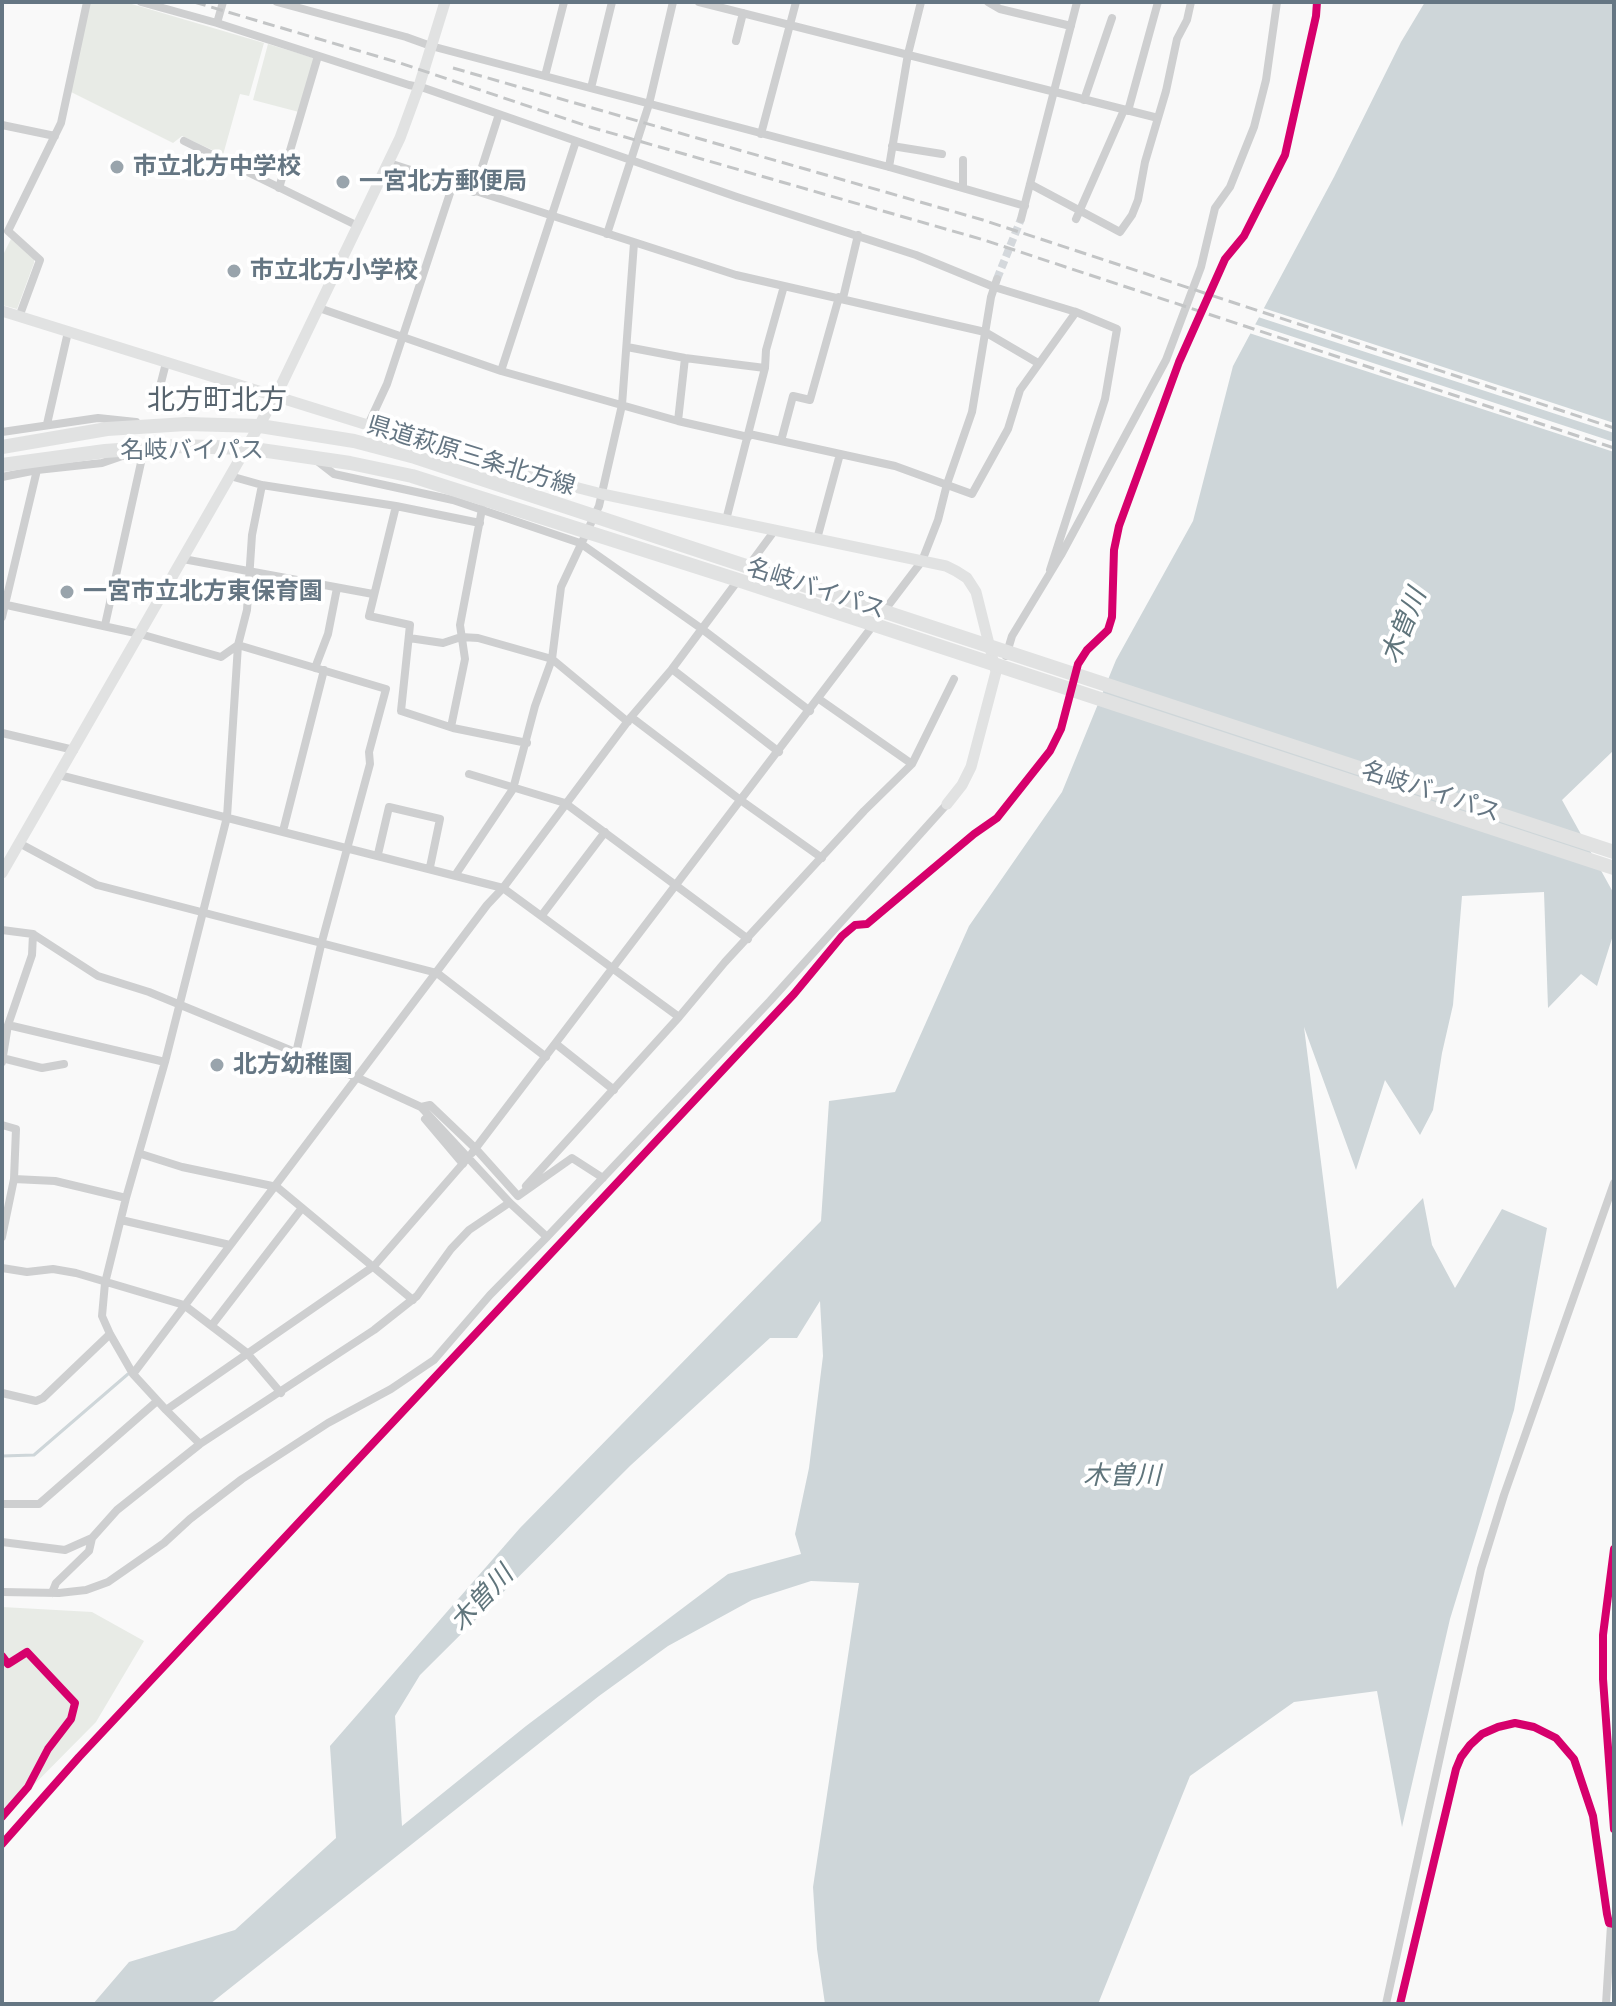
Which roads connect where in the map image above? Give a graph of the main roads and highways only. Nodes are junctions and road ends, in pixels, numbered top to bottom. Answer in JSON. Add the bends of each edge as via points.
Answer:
{"nodes":[{"id":1,"x":445,"y":2,"type":"edge"},
{"id":2,"x":2,"y":311,"type":"edge"},
{"id":3,"x":276,"y":396,"type":"junction"},
{"id":4,"x":260,"y":426,"type":"junction"},
{"id":5,"x":2,"y":447,"type":"edge"},
{"id":6,"x":247,"y":448,"type":"junction"},
{"id":7,"x":2,"y":465,"type":"edge"},
{"id":8,"x":947,"y":804,"type":"road end"},
{"id":9,"x":1614,"y":852,"type":"edge"},
{"id":10,"x":1614,"y":868,"type":"edge"},
{"id":11,"x":2,"y":873,"type":"edge"}],
"edges":[{"from":1,"to":3,"type":"main road","via":[[389,163]]},
{"from":2,"to":3,"type":"main road","name":"県道萩原三条北方線"},
{"from":3,"to":4,"type":"main road"},
{"from":3,"to":8,"type":"main road","name":"県道萩原三条北方線","via":[[528,475],[956,571],[973,587],[996,672],[971,767]]},
{"from":4,"to":5,"type":"highway","name":"名岐バイパス","via":[[150,425]]},
{"from":4,"to":6,"type":"main road"},
{"from":4,"to":9,"type":"highway","name":"名岐バイパス","via":[[354,441],[444,467]]},
{"from":6,"to":7,"type":"highway","name":"名岐バイパス","via":[[175,446]]},
{"from":6,"to":10,"type":"highway","name":"名岐バイパス","via":[[412,476]]},
{"from":6,"to":11,"type":"main road"}]}
